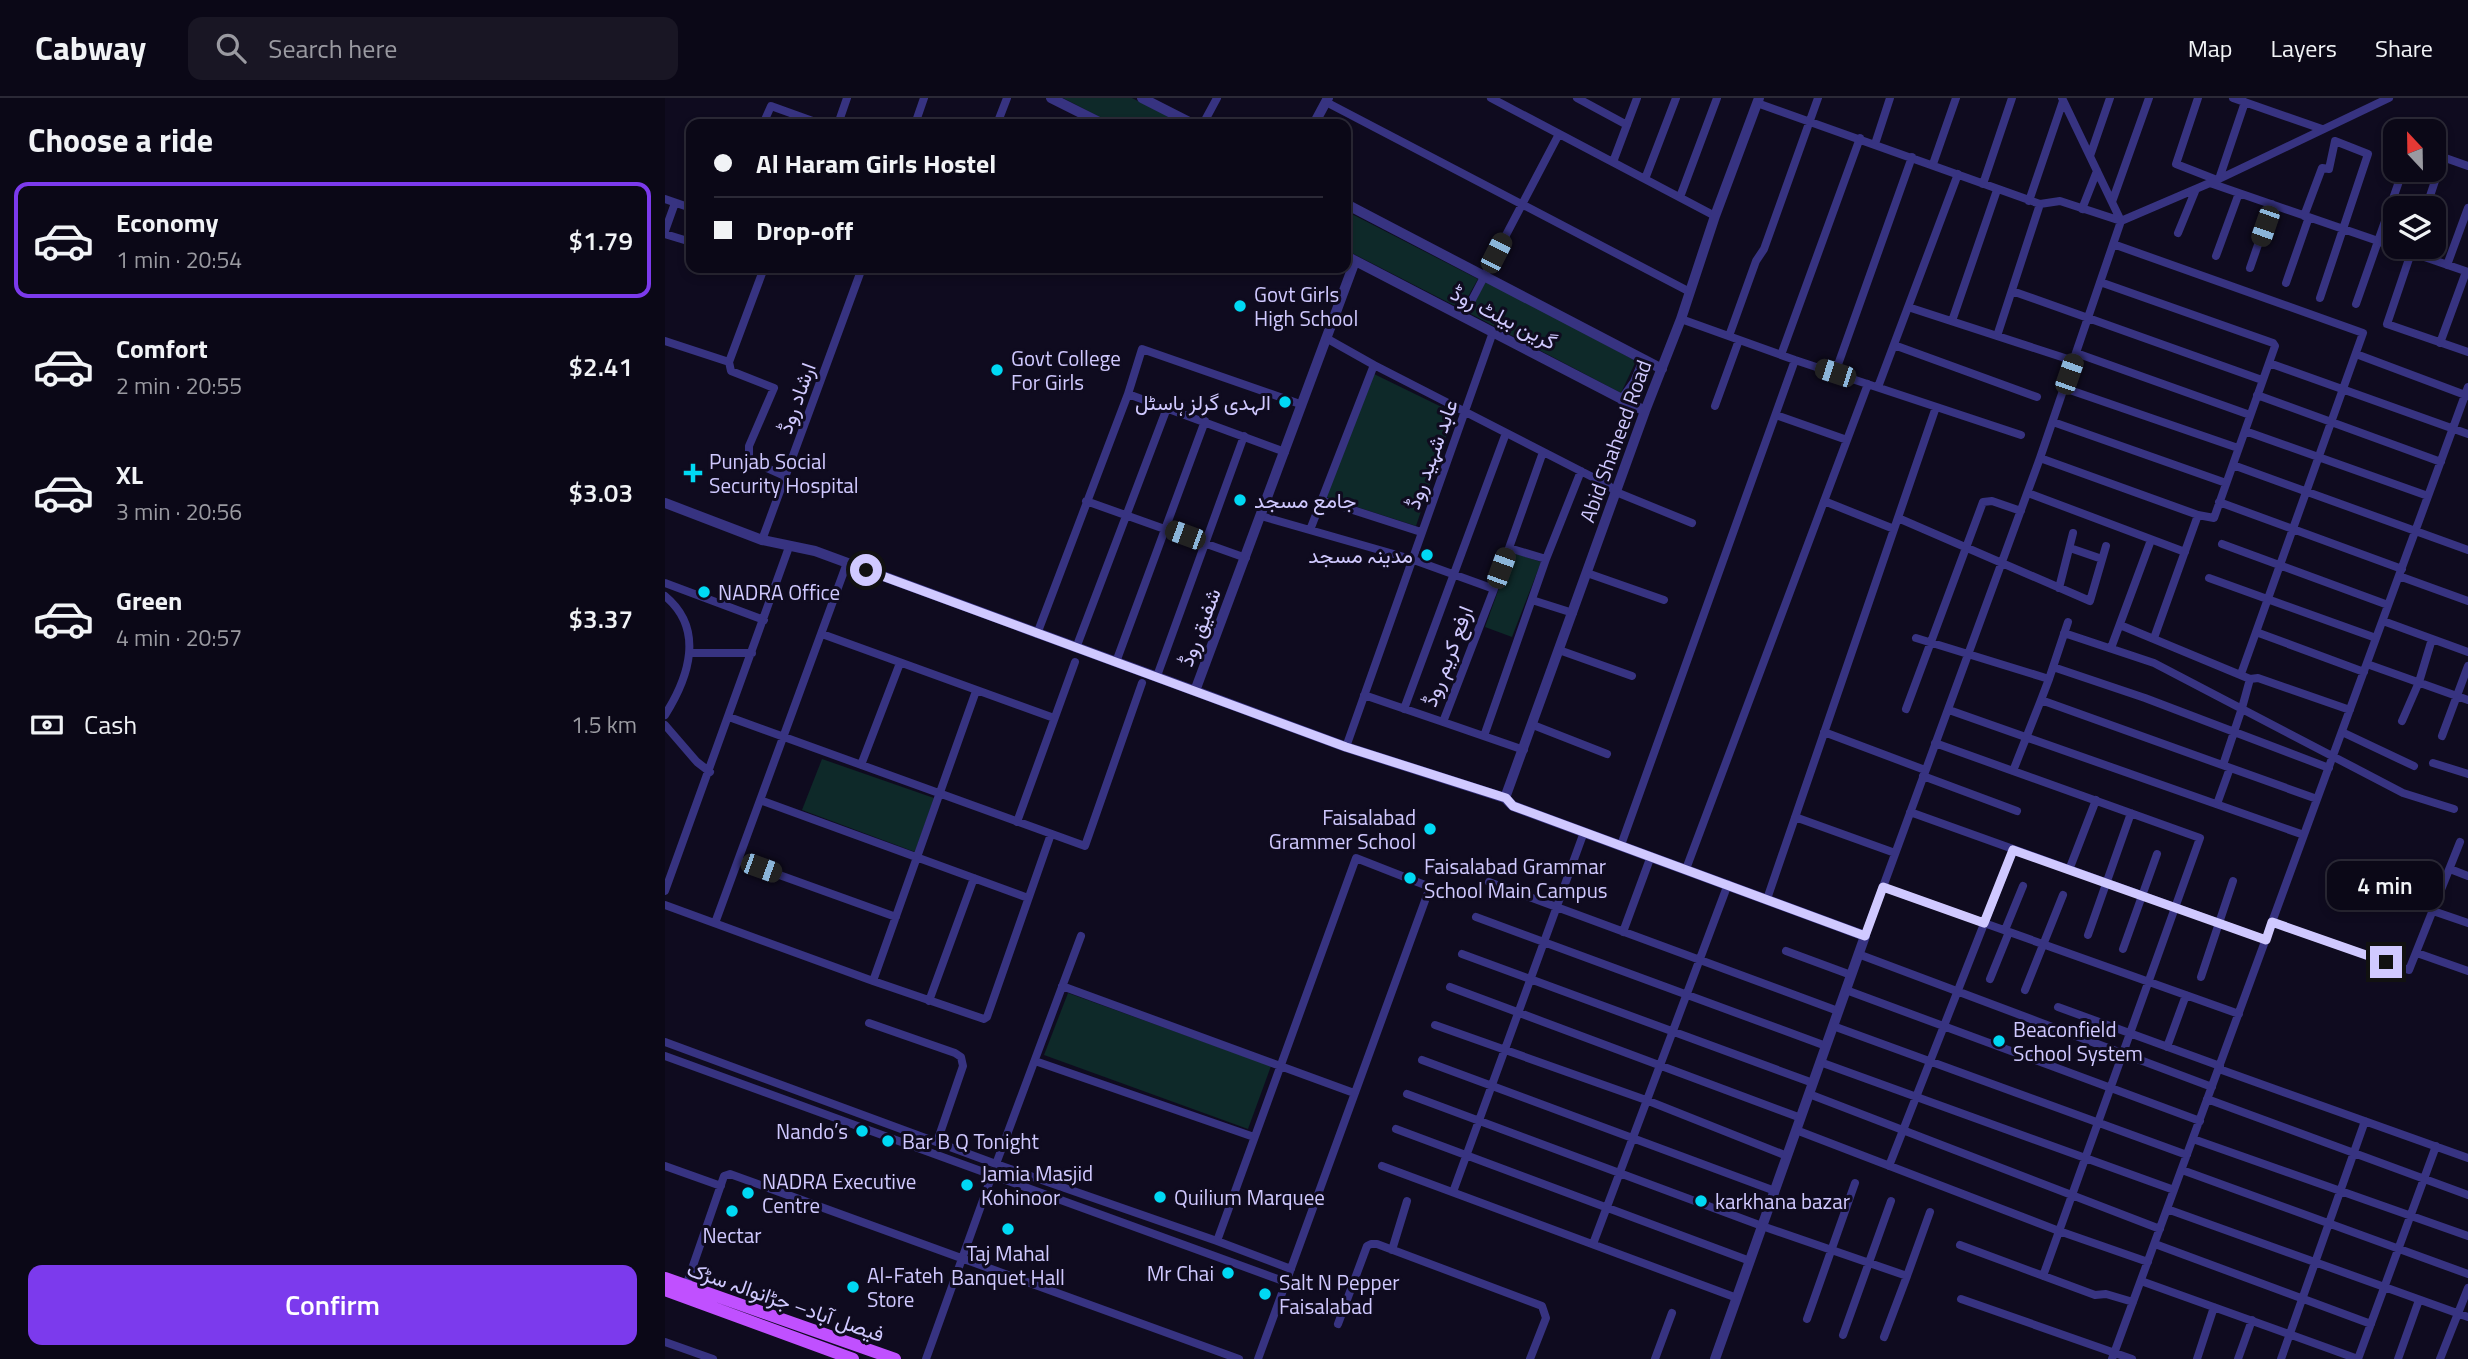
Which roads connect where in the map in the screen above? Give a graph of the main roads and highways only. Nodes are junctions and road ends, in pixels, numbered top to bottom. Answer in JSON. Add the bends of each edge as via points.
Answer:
{"nodes":[{"id":1,"x":665,"y":1288,"type":"edge"},
{"id":2,"x":853,"y":1359,"type":"edge"},
{"id":3,"x":895,"y":1359,"type":"edge"}],
"edges":[{"from":1,"to":2,"type":"main road","name":"فیصل آباد– جڑانوالہ سڑک"},
{"from":1,"to":3,"type":"main road","name":"فیصل آباد– جڑانوالہ سڑک","via":[[686,1286]]}]}
